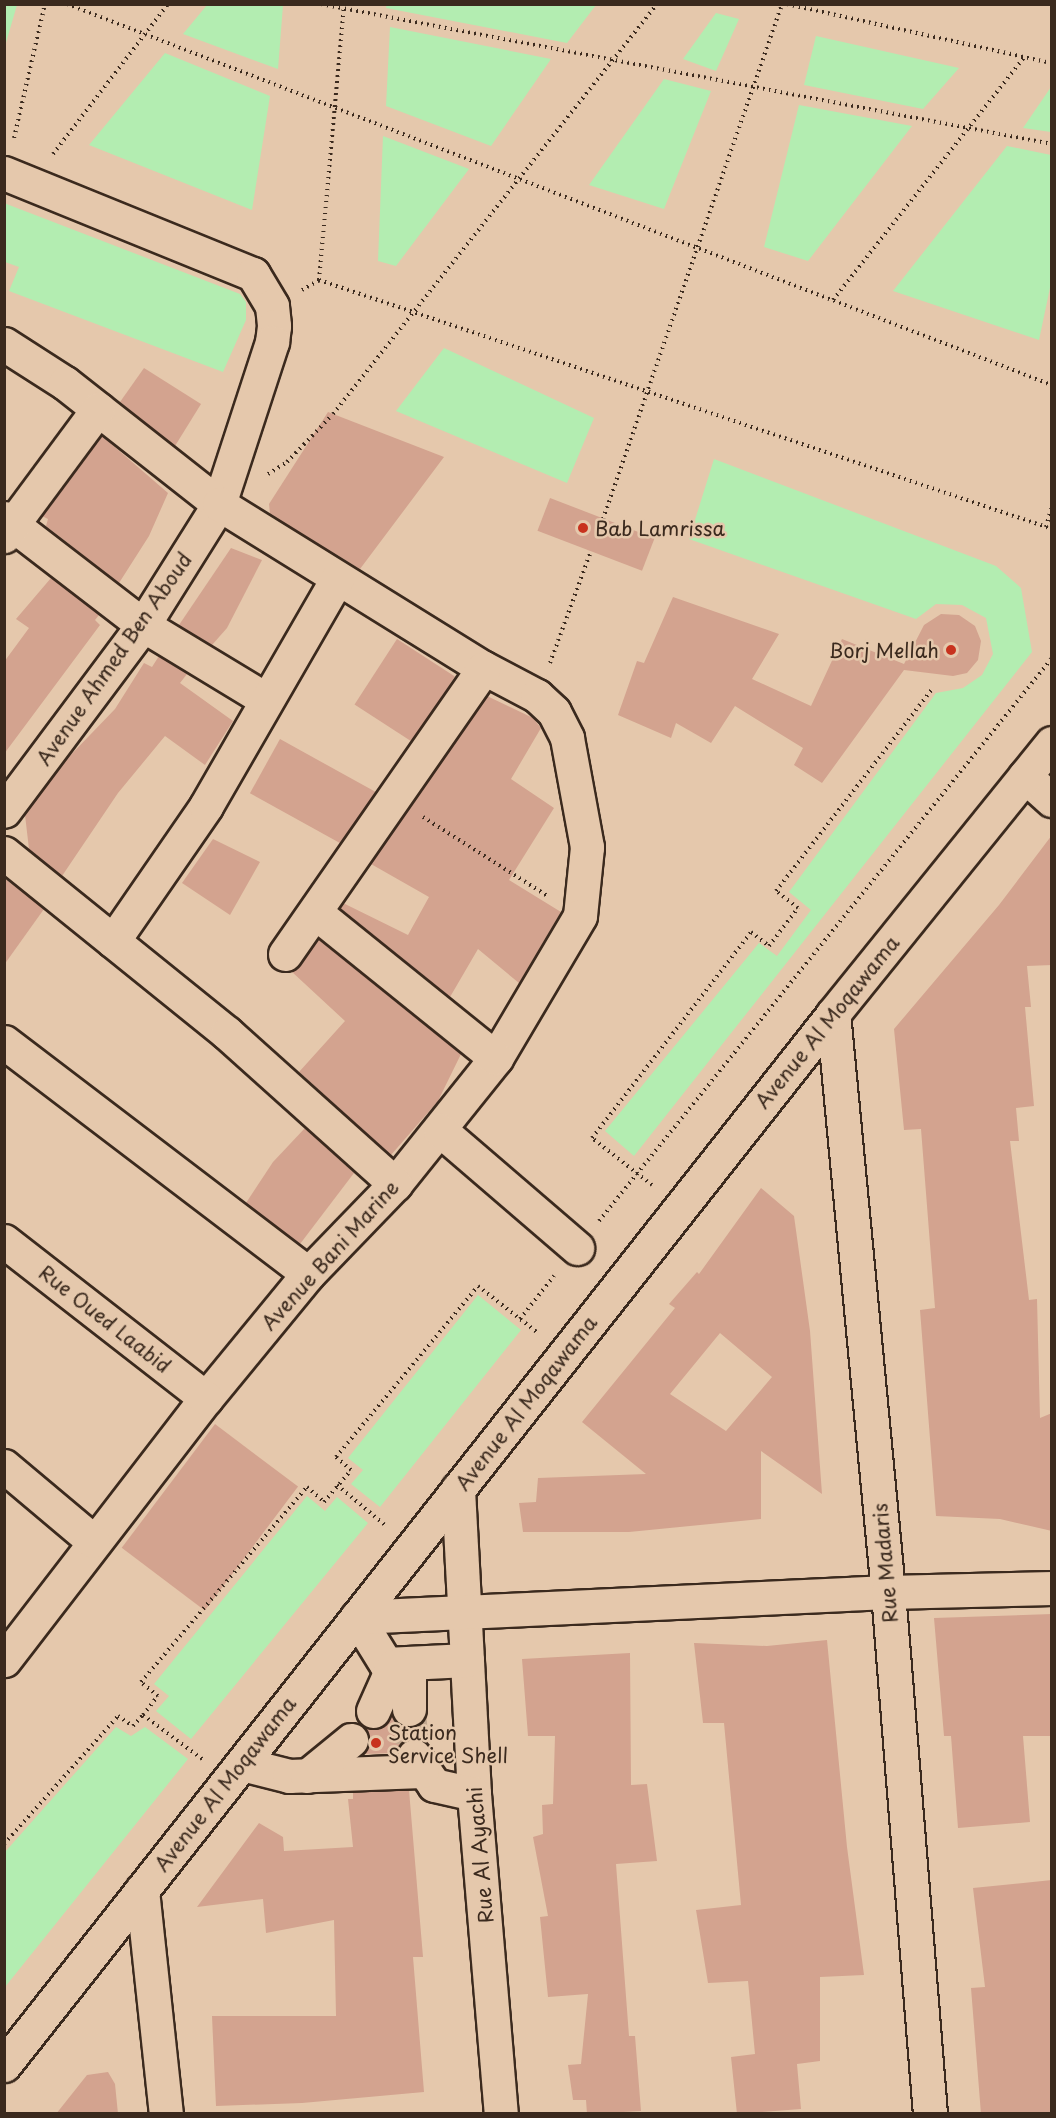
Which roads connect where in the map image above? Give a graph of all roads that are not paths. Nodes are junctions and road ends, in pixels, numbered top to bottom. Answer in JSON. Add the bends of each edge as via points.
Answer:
{"nodes":[{"id":1,"x":14,"y":177,"type":"edge"},
{"id":2,"x":4,"y":344,"type":"edge"},
{"id":3,"x":98,"y":409,"type":"junction"},
{"id":4,"x":219,"y":504,"type":"junction"},
{"id":5,"x":7,"y":526,"type":"edge"},
{"id":6,"x":337,"y":579,"type":"junction"},
{"id":7,"x":143,"y":625,"type":"junction"},
{"id":8,"x":484,"y":668,"type":"junction"},
{"id":9,"x":265,"y":699,"type":"junction"},
{"id":10,"x":1052,"y":743,"type":"edge"},
{"id":11,"x":1025,"y":776,"type":"junction"},
{"id":12,"x":1052,"y":800,"type":"edge"},
{"id":13,"x":4,"y":811,"type":"edge"},
{"id":14,"x":4,"y":853,"type":"edge"},
{"id":15,"x":316,"y":914,"type":"junction"},
{"id":16,"x":113,"y":941,"type":"junction"},
{"id":17,"x":285,"y":954,"type":"dead end"},
{"id":18,"x":833,"y":1014,"type":"junction"},
{"id":19,"x":4,"y":1042,"type":"edge"},
{"id":20,"x":496,"y":1058,"type":"junction"},
{"id":21,"x":440,"y":1131,"type":"junction"},
{"id":22,"x":395,"y":1184,"type":"junction"},
{"id":23,"x":4,"y":1241,"type":"edge"},
{"id":24,"x":577,"y":1248,"type":"dead end"},
{"id":25,"x":308,"y":1274,"type":"junction"},
{"id":26,"x":206,"y":1398,"type":"junction"},
{"id":27,"x":4,"y":1466,"type":"edge"},
{"id":28,"x":458,"y":1489,"type":"junction"},
{"id":29,"x":93,"y":1541,"type":"junction"},
{"id":30,"x":1052,"y":1588,"type":"edge"},
{"id":31,"x":888,"y":1592,"type":"junction"},
{"id":32,"x":464,"y":1611,"type":"junction"},
{"id":33,"x":357,"y":1617,"type":"junction"},
{"id":34,"x":4,"y":1660,"type":"edge"},
{"id":35,"x":467,"y":1660,"type":"junction"},
{"id":36,"x":401,"y":1665,"type":"junction"},
{"id":37,"x":409,"y":1709,"type":"tunnel mouth"},
{"id":38,"x":373,"y":1711,"type":"tunnel mouth"},
{"id":39,"x":351,"y":1740,"type":"dead end"},
{"id":40,"x":235,"y":1771,"type":"junction"},
{"id":41,"x":307,"y":1776,"type":"junction"},
{"id":42,"x":474,"y":1794,"type":"junction"},
{"id":43,"x":142,"y":1890,"type":"junction"},
{"id":44,"x":4,"y":2065,"type":"edge"},
{"id":45,"x":166,"y":2114,"type":"edge"},
{"id":46,"x":501,"y":2114,"type":"edge"},
{"id":47,"x":930,"y":2114,"type":"edge"}],
"edges":[{"from":1,"to":4,"type":"street","name":"Avenue Ahmed Ben Aboud","via":[[234,264],[253,274],[265,288],[272,306],[272,342]]},
{"from":2,"to":3,"type":"street","name":"Avenue Bani Marine"},
{"from":3,"to":4,"type":"street","name":"Avenue Bani Marine"},
{"from":3,"to":5,"type":"street"},
{"from":4,"to":6,"type":"street","name":"Avenue Bani Marine"},
{"from":4,"to":7,"type":"street","name":"Avenue Ahmed Ben Aboud"},
{"from":5,"to":7,"type":"street"},
{"from":6,"to":8,"type":"street","name":"Avenue Bani Marine"},
{"from":6,"to":9,"type":"street"},
{"from":7,"to":9,"type":"street"},
{"from":7,"to":13,"type":"street","name":"Avenue Ahmed Ben Aboud"},
{"from":8,"to":15,"type":"street"},
{"from":8,"to":20,"type":"street","name":"Avenue Bani Marine","via":[[537,696],[554,712],[567,738],[584,819],[587,874],[580,916]]},
{"from":9,"to":16,"type":"street","via":[[206,806]]},
{"from":10,"to":11,"type":"street","name":"Avenue Al Moqawama"},
{"from":11,"to":12,"type":"street"},
{"from":11,"to":18,"type":"street","name":"Avenue Al Moqawama"},
{"from":14,"to":16,"type":"street"},
{"from":15,"to":17,"type":"street"},
{"from":15,"to":20,"type":"street"},
{"from":16,"to":22,"type":"street","via":[[226,1033]]},
{"from":18,"to":28,"type":"street","name":"Avenue Al Moqawama"},
{"from":18,"to":31,"type":"street","name":"Rue Madaris"},
{"from":19,"to":25,"type":"street"},
{"from":20,"to":21,"type":"street","name":"Avenue Bani Marine"},
{"from":21,"to":22,"type":"street","name":"Avenue Bani Marine"},
{"from":21,"to":24,"type":"street"},
{"from":22,"to":25,"type":"street","name":"Avenue Bani Marine"},
{"from":23,"to":26,"type":"street","name":"Rue Oued Laabid"},
{"from":25,"to":26,"type":"street","name":"Avenue Bani Marine"},
{"from":26,"to":29,"type":"street","name":"Avenue Bani Marine"},
{"from":27,"to":29,"type":"street"},
{"from":28,"to":32,"type":"street","name":"Rue Al Ayachi"},
{"from":28,"to":33,"type":"street","name":"Avenue Al Moqawama"},
{"from":29,"to":34,"type":"street","name":"Avenue Bani Marine"},
{"from":30,"to":31,"type":"street"},
{"from":31,"to":32,"type":"street"},
{"from":31,"to":47,"type":"street","name":"Rue Madaris"},
{"from":32,"to":33,"type":"street"},
{"from":32,"to":35,"type":"street","name":"Rue Al Ayachi"},
{"from":33,"to":36,"type":"street","via":[[382,1662]]},
{"from":33,"to":40,"type":"street","name":"Avenue Al Moqawama"},
{"from":35,"to":36,"type":"street"},
{"from":35,"to":42,"type":"street","name":"Rue Al Ayachi"},
{"from":36,"to":37,"type":"street"},
{"from":36,"to":38,"type":"street"},
{"from":39,"to":41,"type":"street"},
{"from":40,"to":41,"type":"street"},
{"from":40,"to":43,"type":"street","name":"Avenue Al Moqawama"},
{"from":41,"to":42,"type":"street","via":[[418,1764],[434,1785]]},
{"from":42,"to":46,"type":"street","name":"Rue Al Ayachi"},
{"from":43,"to":44,"type":"street","name":"Avenue Al Moqawama"},
{"from":43,"to":45,"type":"street"}]}
